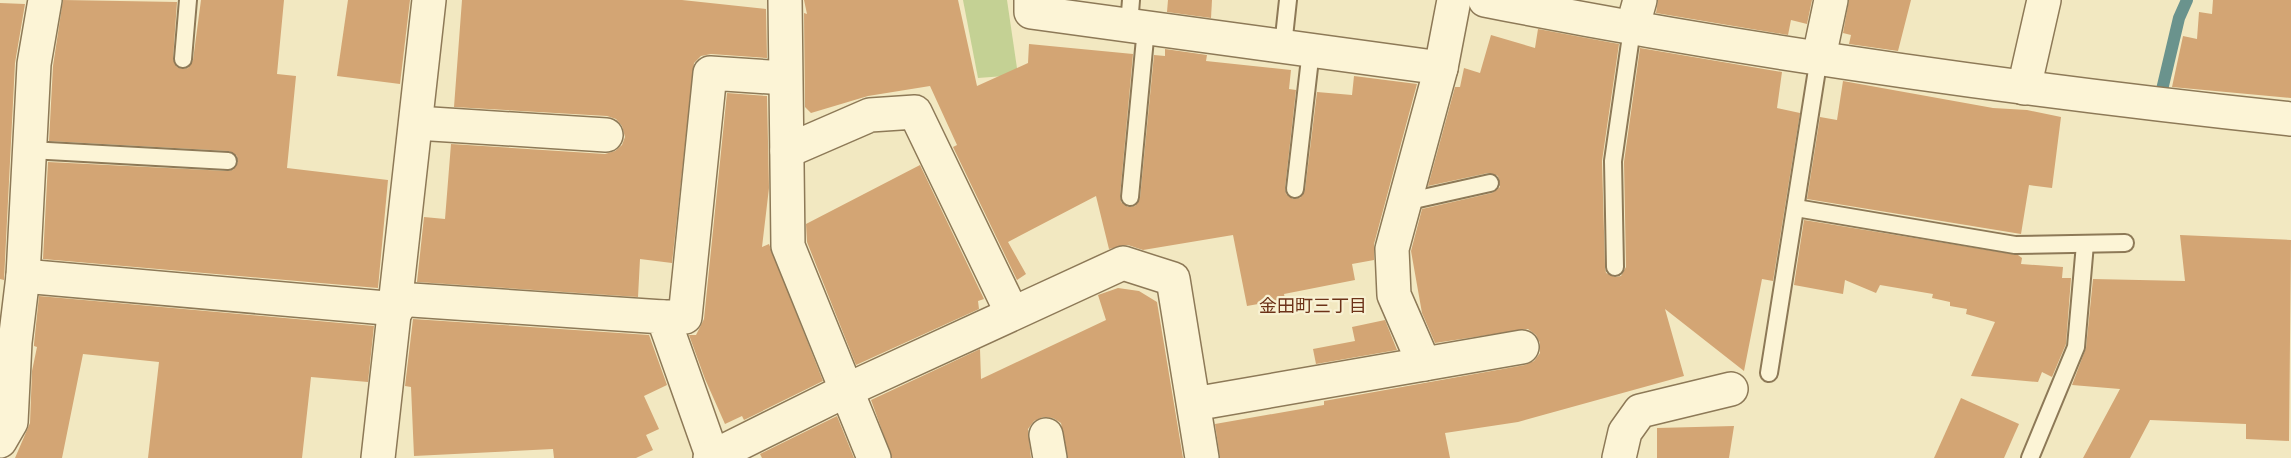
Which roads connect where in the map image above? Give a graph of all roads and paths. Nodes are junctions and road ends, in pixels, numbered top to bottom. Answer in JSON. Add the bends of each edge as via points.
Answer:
{"nodes":[{"id":1,"x":45,"y":0,"type":"edge"},
{"id":2,"x":188,"y":0,"type":"edge"},
{"id":3,"x":429,"y":0,"type":"edge"},
{"id":4,"x":785,"y":0,"type":"edge"},
{"id":5,"x":1030,"y":0,"type":"edge"},
{"id":6,"x":1288,"y":0,"type":"edge"},
{"id":7,"x":1454,"y":0,"type":"edge"},
{"id":8,"x":1485,"y":0,"type":"edge"},
{"id":9,"x":1831,"y":0,"type":"edge"},
{"id":10,"x":2044,"y":0,"type":"edge"},
{"id":11,"x":1636,"y":15,"type":"edge"},
{"id":12,"x":1135,"y":18,"type":"edge"},
{"id":13,"x":1297,"y":48,"type":"junction"},
{"id":14,"x":1820,"y":57,"type":"junction"},
{"id":15,"x":183,"y":59,"type":"dead end"},
{"id":16,"x":1441,"y":68,"type":"junction"},
{"id":17,"x":785,"y":78,"type":"junction"},
{"id":18,"x":2024,"y":88,"type":"junction"},
{"id":19,"x":2291,"y":119,"type":"edge"},
{"id":20,"x":416,"y":123,"type":"junction"},
{"id":21,"x":606,"y":135,"type":"dead end"},
{"id":22,"x":30,"y":150,"type":"junction"},
{"id":23,"x":787,"y":150,"type":"junction"},
{"id":24,"x":228,"y":161,"type":"dead end"},
{"id":25,"x":1490,"y":183,"type":"dead end"},
{"id":26,"x":1295,"y":189,"type":"dead end"},
{"id":27,"x":1130,"y":197,"type":"dead end"},
{"id":28,"x":1405,"y":202,"type":"junction"},
{"id":29,"x":1796,"y":208,"type":"junction"},
{"id":30,"x":2125,"y":243,"type":"dead end"},
{"id":31,"x":2085,"y":244,"type":"junction"},
{"id":32,"x":1615,"y":267,"type":"dead end"},
{"id":33,"x":23,"y":276,"type":"junction"},
{"id":34,"x":397,"y":304,"type":"junction"},
{"id":35,"x":1012,"y":314,"type":"junction"},
{"id":36,"x":663,"y":317,"type":"junction"},
{"id":37,"x":7,"y":342,"type":"edge"},
{"id":38,"x":1522,"y":347,"type":"dead end"},
{"id":39,"x":1424,"y":364,"type":"junction"},
{"id":40,"x":1769,"y":374,"type":"dead end"},
{"id":41,"x":1731,"y":389,"type":"dead end"},
{"id":42,"x":847,"y":390,"type":"junction"},
{"id":43,"x":1194,"y":404,"type":"junction"},
{"id":44,"x":0,"y":441,"type":"edge"},
{"id":45,"x":378,"y":458,"type":"edge"},
{"id":46,"x":712,"y":458,"type":"edge"},
{"id":47,"x":874,"y":458,"type":"edge"},
{"id":48,"x":1202,"y":458,"type":"edge"},
{"id":49,"x":1619,"y":458,"type":"edge"},
{"id":50,"x":2030,"y":458,"type":"edge"}],
"edges":[{"from":1,"to":22,"type":"street","via":[[34,64]]},
{"from":2,"to":15,"type":"lane"},
{"from":3,"to":20,"type":"street"},
{"from":4,"to":17,"type":"street"},
{"from":5,"to":12,"type":"street","via":[[1031,12]]},
{"from":6,"to":13,"type":"lane"},
{"from":7,"to":16,"type":"street"},
{"from":8,"to":11,"type":"street"},
{"from":9,"to":14,"type":"street"},
{"from":10,"to":18,"type":"street"},
{"from":11,"to":14,"type":"street"},
{"from":11,"to":32,"type":"lane","via":[[1613,161]]},
{"from":12,"to":13,"type":"street"},
{"from":12,"to":27,"type":"lane"},
{"from":13,"to":16,"type":"street"},
{"from":13,"to":26,"type":"lane"},
{"from":14,"to":18,"type":"street"},
{"from":14,"to":29,"type":"lane"},
{"from":16,"to":28,"type":"street"},
{"from":17,"to":23,"type":"street"},
{"from":17,"to":36,"type":"street","via":[[710,73],[685,317]]},
{"from":18,"to":19,"type":"street"},
{"from":20,"to":21,"type":"street"},
{"from":20,"to":34,"type":"street"},
{"from":22,"to":24,"type":"lane"},
{"from":22,"to":33,"type":"street"},
{"from":23,"to":35,"type":"street","via":[[870,115],[915,112]]},
{"from":23,"to":42,"type":"street","via":[[788,246]]},
{"from":25,"to":28,"type":"lane"},
{"from":28,"to":39,"type":"street","via":[[1392,249],[1394,295]]},
{"from":29,"to":31,"type":"lane","via":[[2015,245]]},
{"from":29,"to":40,"type":"lane"},
{"from":30,"to":31,"type":"lane"},
{"from":31,"to":50,"type":"lane","via":[[2076,347]]},
{"from":33,"to":34,"type":"street"},
{"from":33,"to":37,"type":"street"},
{"from":34,"to":36,"type":"street"},
{"from":34,"to":45,"type":"street"},
{"from":35,"to":42,"type":"street"},
{"from":35,"to":43,"type":"street","via":[[1123,263],[1173,279]]},
{"from":36,"to":46,"type":"street"},
{"from":37,"to":44,"type":"street","via":[[11,422]]},
{"from":38,"to":39,"type":"street"},
{"from":39,"to":43,"type":"street"},
{"from":41,"to":49,"type":"street","via":[[1640,411],[1625,432]]},
{"from":42,"to":46,"type":"street"},
{"from":42,"to":47,"type":"street"},
{"from":43,"to":48,"type":"street"}]}
